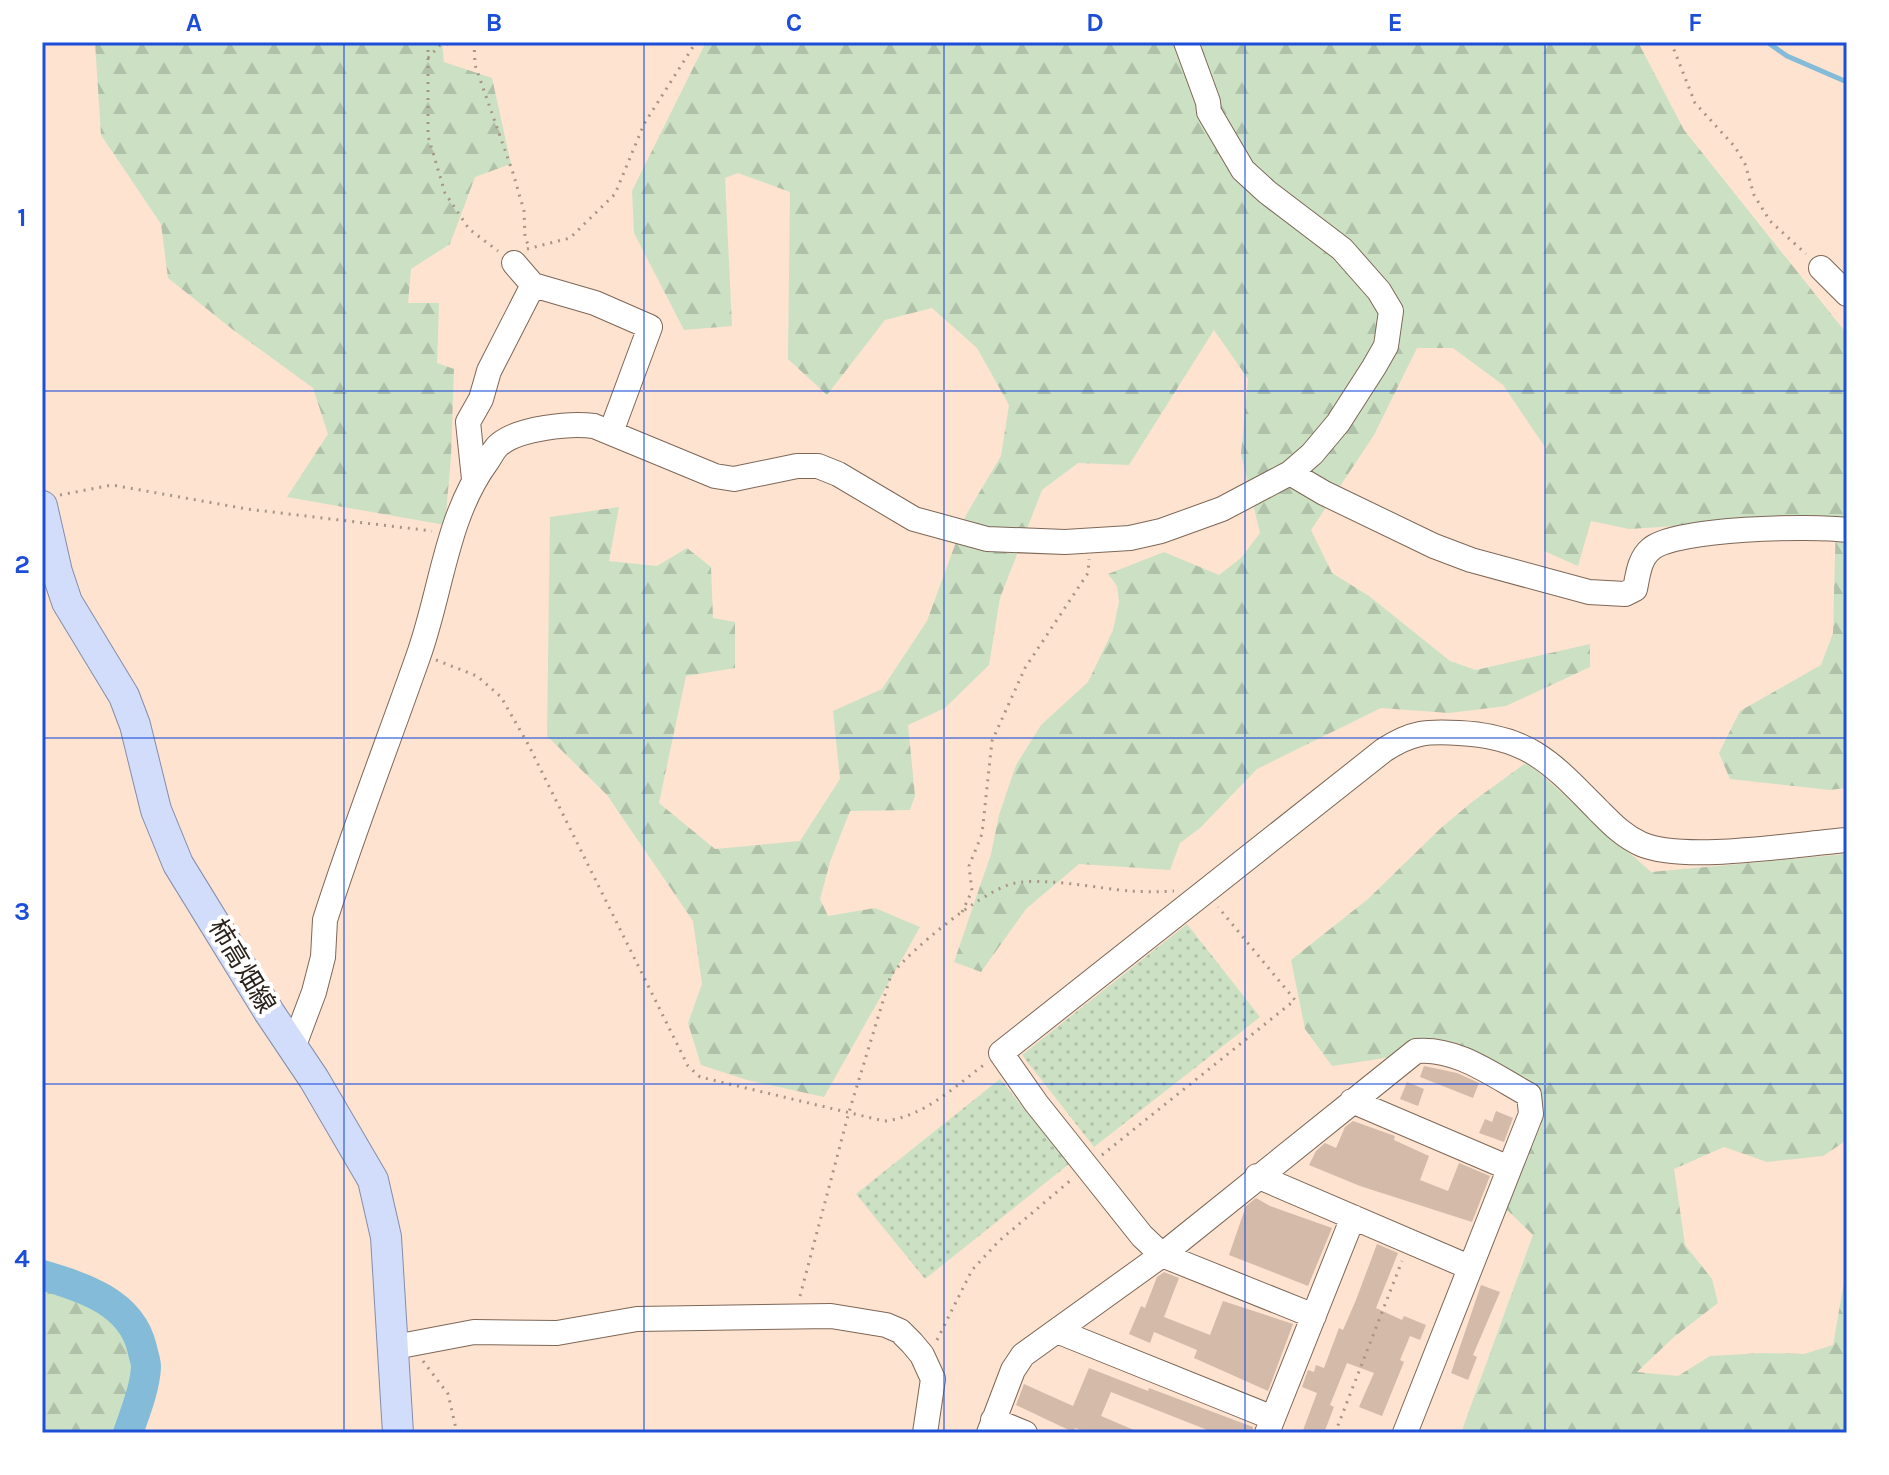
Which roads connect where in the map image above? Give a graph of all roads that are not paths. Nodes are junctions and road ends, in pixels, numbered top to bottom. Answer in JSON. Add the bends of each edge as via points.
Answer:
{"nodes":[{"id":1,"x":1186,"y":42,"type":"edge"},
{"id":2,"x":522,"y":255,"type":"road end"},
{"id":3,"x":1821,"y":268,"type":"road end"},
{"id":4,"x":533,"y":285,"type":"junction"},
{"id":5,"x":1847,"y":294,"type":"edge"},
{"id":6,"x":611,"y":432,"type":"junction"},
{"id":7,"x":1290,"y":473,"type":"junction"},
{"id":8,"x":474,"y":479,"type":"junction"},
{"id":9,"x":49,"y":501,"type":"edge"},
{"id":10,"x":1847,"y":530,"type":"edge"},
{"id":11,"x":1847,"y":840,"type":"edge"},
{"id":12,"x":293,"y":1048,"type":"junction"},
{"id":13,"x":1352,"y":1101,"type":"junction"},
{"id":14,"x":1509,"y":1168,"type":"junction"},
{"id":15,"x":1257,"y":1176,"type":"junction"},
{"id":16,"x":1353,"y":1217,"type":"junction"},
{"id":17,"x":1162,"y":1255,"type":"junction"},
{"id":18,"x":1469,"y":1267,"type":"junction"},
{"id":19,"x":1314,"y":1316,"type":"junction"},
{"id":20,"x":1057,"y":1331,"type":"junction"},
{"id":21,"x":404,"y":1345,"type":"junction"},
{"id":22,"x":1270,"y":1426,"type":"edge"},
{"id":23,"x":991,"y":1427,"type":"edge"},
{"id":24,"x":398,"y":1433,"type":"edge"},
{"id":25,"x":925,"y":1433,"type":"edge"},
{"id":26,"x":1025,"y":1433,"type":"edge"},
{"id":27,"x":1405,"y":1433,"type":"edge"}],
"edges":[{"from":1,"to":7,"type":"street","via":[[1209,112],[1243,170],[1342,249],[1391,311],[1386,346],[1374,367],[1338,423]]},
{"from":2,"to":4,"type":"street"},
{"from":3,"to":5,"type":"street"},
{"from":4,"to":6,"type":"street","via":[[595,303],[650,327]]},
{"from":4,"to":8,"type":"street","via":[[468,422]]},
{"from":6,"to":7,"type":"street","via":[[715,476],[734,479],[818,466],[914,519],[987,539],[1130,538],[1200,518]]},
{"from":6,"to":8,"type":"street","via":[[576,424],[519,436],[500,444]]},
{"from":7,"to":10,"type":"street","via":[[1434,546],[1589,592],[1625,594],[1635,589],[1642,560],[1663,541],[1730,531]]},
{"from":8,"to":12,"type":"street","via":[[452,533],[420,653],[332,897],[314,992]]},
{"from":9,"to":12,"type":"main road","name":"柿高畑線","via":[[57,572],[67,602],[124,696],[156,810],[178,864]]},
{"from":11,"to":17,"type":"street","via":[[1707,852],[1656,849],[1617,830],[1533,750],[1515,741],[1432,732],[1413,734],[1384,750],[1001,1053]]},
{"from":12,"to":21,"type":"main road","name":"柿高畑線","via":[[373,1180]]},
{"from":13,"to":14,"type":"street"},
{"from":13,"to":14,"type":"street","via":[[1416,1051],[1430,1049],[1466,1060],[1529,1095],[1531,1114]]},
{"from":13,"to":15,"type":"street"},
{"from":14,"to":18,"type":"street"},
{"from":15,"to":16,"type":"street"},
{"from":15,"to":17,"type":"street"},
{"from":16,"to":18,"type":"street"},
{"from":16,"to":19,"type":"street"},
{"from":17,"to":19,"type":"street"},
{"from":17,"to":20,"type":"street"},
{"from":18,"to":27,"type":"street"},
{"from":19,"to":22,"type":"street"},
{"from":20,"to":22,"type":"street"},
{"from":20,"to":23,"type":"street","via":[[1023,1355]]},
{"from":21,"to":24,"type":"main road","name":"柿高畑線"},
{"from":21,"to":25,"type":"street","via":[[474,1332],[557,1333],[637,1319],[795,1315],[886,1325],[900,1331],[922,1355],[933,1379]]},
{"from":23,"to":26,"type":"street"}]}
